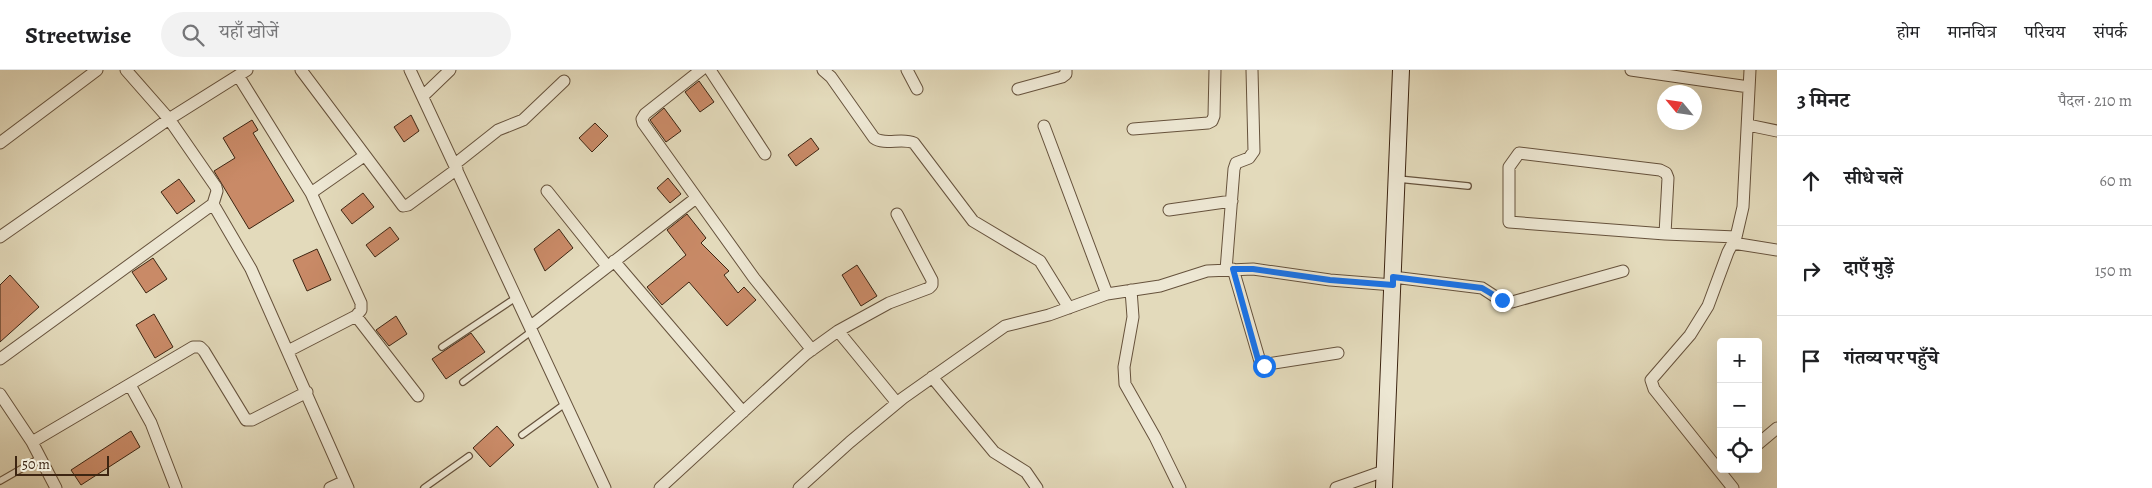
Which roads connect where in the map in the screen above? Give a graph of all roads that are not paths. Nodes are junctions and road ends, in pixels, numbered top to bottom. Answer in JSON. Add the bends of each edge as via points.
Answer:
{"nodes":[{"id":1,"x":97,"y":70,"type":"edge"},
{"id":2,"x":126,"y":70,"type":"edge"},
{"id":3,"x":301,"y":70,"type":"edge"},
{"id":4,"x":410,"y":70,"type":"edge"},
{"id":5,"x":450,"y":70,"type":"edge"},
{"id":6,"x":701,"y":70,"type":"edge"},
{"id":7,"x":710,"y":70,"type":"edge"},
{"id":8,"x":823,"y":70,"type":"edge"},
{"id":9,"x":907,"y":70,"type":"edge"},
{"id":10,"x":1066,"y":70,"type":"edge"},
{"id":11,"x":1215,"y":70,"type":"edge"},
{"id":12,"x":1252,"y":70,"type":"edge"},
{"id":13,"x":1400,"y":70,"type":"edge"},
{"id":14,"x":1631,"y":70,"type":"edge"},
{"id":15,"x":1750,"y":70,"type":"edge"},
{"id":16,"x":243,"y":73,"type":"edge"},
{"id":17,"x":564,"y":81,"type":"dead end"},
{"id":18,"x":1749,"y":87,"type":"junction"},
{"id":19,"x":917,"y":89,"type":"dead end"},
{"id":20,"x":1018,"y":89,"type":"dead end"},
{"id":21,"x":423,"y":96,"type":"junction"},
{"id":22,"x":169,"y":119,"type":"junction"},
{"id":23,"x":1748,"y":125,"type":"junction"},
{"id":24,"x":1044,"y":126,"type":"dead end"},
{"id":25,"x":1133,"y":129,"type":"dead end"},
{"id":26,"x":1777,"y":131,"type":"edge"},
{"id":27,"x":0,"y":143,"type":"edge"},
{"id":28,"x":765,"y":154,"type":"dead end"},
{"id":29,"x":364,"y":156,"type":"junction"},
{"id":30,"x":456,"y":167,"type":"junction"},
{"id":31,"x":1397,"y":179,"type":"junction"},
{"id":32,"x":1468,"y":186,"type":"dead end"},
{"id":33,"x":547,"y":191,"type":"dead end"},
{"id":34,"x":311,"y":193,"type":"junction"},
{"id":35,"x":696,"y":198,"type":"junction"},
{"id":36,"x":1232,"y":201,"type":"junction"},
{"id":37,"x":213,"y":204,"type":"junction"},
{"id":38,"x":1169,"y":210,"type":"dead end"},
{"id":39,"x":897,"y":214,"type":"dead end"},
{"id":40,"x":1666,"y":234,"type":"junction"},
{"id":41,"x":0,"y":237,"type":"edge"},
{"id":42,"x":1735,"y":240,"type":"junction"},
{"id":43,"x":1777,"y":250,"type":"edge"},
{"id":44,"x":610,"y":263,"type":"junction"},
{"id":45,"x":1230,"y":270,"type":"junction"},
{"id":46,"x":1623,"y":272,"type":"dead end"},
{"id":47,"x":1393,"y":281,"type":"junction"},
{"id":48,"x":1131,"y":290,"type":"junction"},
{"id":49,"x":1107,"y":294,"type":"junction"},
{"id":50,"x":517,"y":297,"type":"junction"},
{"id":51,"x":1069,"y":308,"type":"junction"},
{"id":52,"x":356,"y":316,"type":"junction"},
{"id":53,"x":532,"y":328,"type":"junction"},
{"id":54,"x":838,"y":331,"type":"junction"},
{"id":55,"x":442,"y":347,"type":"dead end"},
{"id":56,"x":812,"y":350,"type":"junction"},
{"id":57,"x":288,"y":351,"type":"junction"},
{"id":58,"x":1338,"y":353,"type":"dead end"},
{"id":59,"x":0,"y":359,"type":"edge"},
{"id":60,"x":932,"y":377,"type":"junction"},
{"id":61,"x":464,"y":382,"type":"dead end"},
{"id":62,"x":130,"y":385,"type":"junction"},
{"id":63,"x":307,"y":392,"type":"junction"},
{"id":64,"x":0,"y":394,"type":"edge"},
{"id":65,"x":418,"y":396,"type":"dead end"},
{"id":66,"x":566,"y":403,"type":"junction"},
{"id":67,"x":897,"y":403,"type":"junction"},
{"id":68,"x":743,"y":412,"type":"junction"},
{"id":69,"x":1777,"y":428,"type":"edge"},
{"id":70,"x":522,"y":435,"type":"dead end"},
{"id":71,"x":1762,"y":441,"type":"edge"},
{"id":72,"x":32,"y":442,"type":"junction"},
{"id":73,"x":469,"y":456,"type":"dead end"},
{"id":74,"x":40,"y":458,"type":"junction"},
{"id":75,"x":1717,"y":466,"type":"edge"},
{"id":76,"x":1384,"y":471,"type":"junction"},
{"id":77,"x":1722,"y":473,"type":"edge"},
{"id":78,"x":0,"y":481,"type":"edge"},
{"id":79,"x":346,"y":485,"type":"edge"},
{"id":80,"x":56,"y":488,"type":"edge"},
{"id":81,"x":176,"y":488,"type":"edge"},
{"id":82,"x":330,"y":488,"type":"edge"},
{"id":83,"x":424,"y":488,"type":"edge"},
{"id":84,"x":605,"y":488,"type":"edge"},
{"id":85,"x":660,"y":488,"type":"edge"},
{"id":86,"x":799,"y":488,"type":"edge"},
{"id":87,"x":1037,"y":488,"type":"edge"},
{"id":88,"x":1180,"y":488,"type":"edge"},
{"id":89,"x":1336,"y":488,"type":"edge"},
{"id":90,"x":1384,"y":488,"type":"edge"},
{"id":91,"x":1733,"y":488,"type":"edge"}],
"edges":[{"from":1,"to":27,"type":"street"},
{"from":2,"to":22,"type":"street"},
{"from":3,"to":29,"type":"street"},
{"from":4,"to":21,"type":"street"},
{"from":5,"to":21,"type":"street"},
{"from":6,"to":35,"type":"street","via":[[642,119]]},
{"from":7,"to":28,"type":"street"},
{"from":8,"to":51,"type":"street","via":[[874,138],[914,143],[973,220],[1040,261]]},
{"from":9,"to":19,"type":"street"},
{"from":10,"to":20,"type":"street","via":[[1062,76]]},
{"from":11,"to":25,"type":"street","via":[[1212,121]]},
{"from":12,"to":36,"type":"street","via":[[1254,151],[1249,158],[1236,163]]},
{"from":13,"to":31,"type":"main road"},
{"from":14,"to":18,"type":"street"},
{"from":15,"to":18,"type":"street"},
{"from":16,"to":22,"type":"street"},
{"from":16,"to":34,"type":"street"},
{"from":17,"to":30,"type":"street","via":[[523,120],[498,130]]},
{"from":18,"to":23,"type":"street"},
{"from":21,"to":30,"type":"street"},
{"from":22,"to":37,"type":"street","via":[[216,187]]},
{"from":22,"to":41,"type":"street"},
{"from":23,"to":26,"type":"street"},
{"from":23,"to":42,"type":"street","via":[[1744,207]]},
{"from":24,"to":49,"type":"street"},
{"from":29,"to":30,"type":"street","via":[[403,206]]},
{"from":29,"to":34,"type":"street"},
{"from":30,"to":50,"type":"street"},
{"from":31,"to":32,"type":"lane"},
{"from":31,"to":47,"type":"main road"},
{"from":33,"to":44,"type":"street"},
{"from":34,"to":52,"type":"street","via":[[361,303],[361,310]]},
{"from":35,"to":44,"type":"street"},
{"from":35,"to":56,"type":"street"},
{"from":36,"to":38,"type":"street"},
{"from":36,"to":45,"type":"street"},
{"from":37,"to":57,"type":"street","via":[[251,269]]},
{"from":37,"to":59,"type":"street"},
{"from":39,"to":54,"type":"street","via":[[932,285]]},
{"from":40,"to":40,"type":"street","via":[[1666,172],[1519,153],[1509,167],[1509,222]]},
{"from":40,"to":42,"type":"street"},
{"from":42,"to":43,"type":"street"},
{"from":42,"to":75,"type":"street","via":[[1708,306],[1690,335],[1651,380],[1654,389]]},
{"from":44,"to":53,"type":"street"},
{"from":44,"to":68,"type":"street"},
{"from":45,"to":47,"type":"street","via":[[1253,269],[1330,280]]},
{"from":45,"to":48,"type":"street","via":[[1207,271],[1160,286]]},
{"from":45,"to":58,"type":"street","via":[[1261,365]]},
{"from":46,"to":47,"type":"street","via":[[1512,302],[1482,288]]},
{"from":47,"to":76,"type":"main road"},
{"from":48,"to":49,"type":"street"},
{"from":48,"to":88,"type":"street","via":[[1133,317],[1124,366],[1125,384]]},
{"from":49,"to":51,"type":"street"},
{"from":50,"to":53,"type":"street"},
{"from":50,"to":55,"type":"lane"},
{"from":51,"to":60,"type":"street","via":[[1005,326]]},
{"from":52,"to":57,"type":"street"},
{"from":52,"to":65,"type":"street"},
{"from":53,"to":61,"type":"lane"},
{"from":53,"to":66,"type":"street"},
{"from":54,"to":56,"type":"street"},
{"from":54,"to":67,"type":"street"},
{"from":56,"to":68,"type":"street"},
{"from":57,"to":63,"type":"street"},
{"from":60,"to":67,"type":"street"},
{"from":60,"to":87,"type":"street","via":[[994,452],[1026,472]]},
{"from":62,"to":63,"type":"street","via":[[193,347],[200,347],[246,420],[252,420]]},
{"from":62,"to":72,"type":"street"},
{"from":62,"to":81,"type":"street","via":[[151,423]]},
{"from":63,"to":79,"type":"street"},
{"from":64,"to":72,"type":"street"},
{"from":66,"to":70,"type":"lane"},
{"from":66,"to":84,"type":"street"},
{"from":67,"to":86,"type":"street"},
{"from":68,"to":85,"type":"street"},
{"from":69,"to":71,"type":"street"},
{"from":72,"to":74,"type":"street"},
{"from":73,"to":83,"type":"lane"},
{"from":74,"to":78,"type":"lane"},
{"from":74,"to":80,"type":"street"},
{"from":76,"to":89,"type":"street"},
{"from":76,"to":90,"type":"main road"},
{"from":77,"to":91,"type":"street"},
{"from":79,"to":82,"type":"street"}]}
